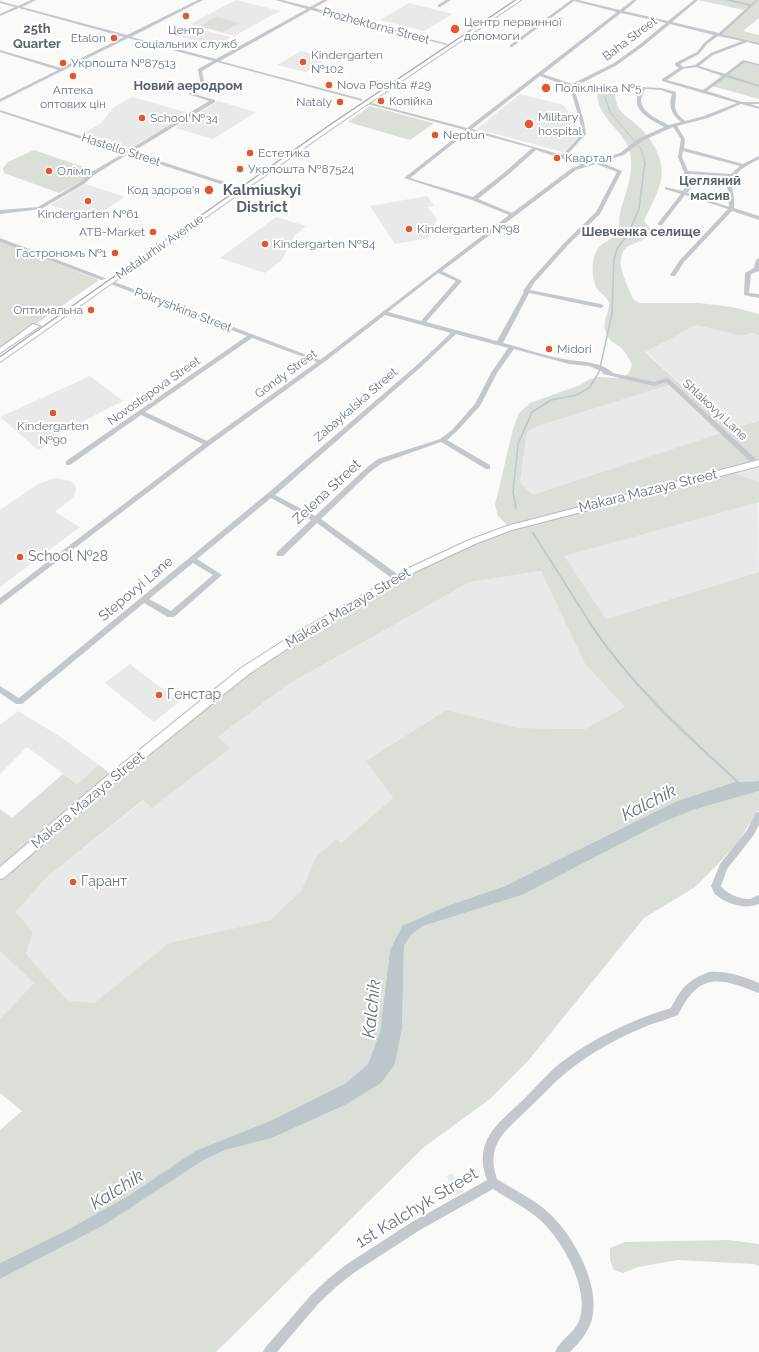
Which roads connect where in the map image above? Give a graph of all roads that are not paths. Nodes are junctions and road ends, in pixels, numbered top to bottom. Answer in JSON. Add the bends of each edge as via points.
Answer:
{"nodes":[{"id":1,"x":34,"y":0,"type":"edge"},
{"id":2,"x":201,"y":0,"type":"edge"},
{"id":3,"x":277,"y":0,"type":"edge"},
{"id":4,"x":326,"y":0,"type":"edge"},
{"id":5,"x":449,"y":0,"type":"edge"},
{"id":6,"x":511,"y":0,"type":"edge"},
{"id":7,"x":519,"y":0,"type":"edge"},
{"id":8,"x":574,"y":0,"type":"edge"},
{"id":9,"x":635,"y":0,"type":"edge"},
{"id":10,"x":696,"y":0,"type":"edge"},
{"id":11,"x":726,"y":0,"type":"edge"},
{"id":12,"x":746,"y":0,"type":"edge"},
{"id":13,"x":756,"y":1,"type":"edge"},
{"id":14,"x":0,"y":2,"type":"edge"},
{"id":15,"x":751,"y":5,"type":"junction"},
{"id":16,"x":439,"y":6,"type":"dead end"},
{"id":17,"x":18,"y":7,"type":"junction"},
{"id":18,"x":310,"y":9,"type":"junction"},
{"id":19,"x":620,"y":11,"type":"junction"},
{"id":20,"x":0,"y":15,"type":"edge"},
{"id":21,"x":668,"y":22,"type":"junction"},
{"id":22,"x":719,"y":34,"type":"junction"},
{"id":23,"x":128,"y":37,"type":"junction"},
{"id":24,"x":747,"y":41,"type":"junction"},
{"id":25,"x":446,"y":44,"type":"junction"},
{"id":26,"x":759,"y":44,"type":"edge"},
{"id":27,"x":452,"y":45,"type":"junction"},
{"id":28,"x":511,"y":46,"type":"dead end"},
{"id":29,"x":0,"y":51,"type":"edge"},
{"id":30,"x":217,"y":61,"type":"junction"},
{"id":31,"x":759,"y":65,"type":"edge"},
{"id":32,"x":696,"y":66,"type":"junction"},
{"id":33,"x":682,"y":68,"type":"junction"},
{"id":34,"x":62,"y":70,"type":"junction"},
{"id":35,"x":540,"y":74,"type":"junction"},
{"id":36,"x":724,"y":75,"type":"junction"},
{"id":37,"x":669,"y":83,"type":"junction"},
{"id":38,"x":572,"y":86,"type":"junction"},
{"id":39,"x":759,"y":86,"type":"edge"},
{"id":40,"x":661,"y":89,"type":"junction"},
{"id":41,"x":702,"y":92,"type":"junction"},
{"id":42,"x":360,"y":100,"type":"junction"},
{"id":43,"x":0,"y":101,"type":"edge"},
{"id":44,"x":366,"y":102,"type":"junction"},
{"id":45,"x":740,"y":103,"type":"junction"},
{"id":46,"x":759,"y":103,"type":"edge"},
{"id":47,"x":759,"y":108,"type":"edge"},
{"id":48,"x":0,"y":111,"type":"edge"},
{"id":49,"x":684,"y":123,"type":"junction"},
{"id":50,"x":674,"y":125,"type":"junction"},
{"id":51,"x":668,"y":127,"type":"junction"},
{"id":52,"x":468,"y":130,"type":"junction"},
{"id":53,"x":535,"y":148,"type":"junction"},
{"id":54,"x":682,"y":149,"type":"junction"},
{"id":55,"x":128,"y":152,"type":"junction"},
{"id":56,"x":563,"y":156,"type":"junction"},
{"id":57,"x":759,"y":157,"type":"edge"},
{"id":58,"x":595,"y":162,"type":"junction"},
{"id":59,"x":586,"y":165,"type":"junction"},
{"id":60,"x":744,"y":166,"type":"junction"},
{"id":61,"x":686,"y":172,"type":"junction"},
{"id":62,"x":731,"y":175,"type":"junction"},
{"id":63,"x":238,"y":188,"type":"junction"},
{"id":64,"x":666,"y":188,"type":"dead end"},
{"id":65,"x":684,"y":194,"type":"junction"},
{"id":66,"x":474,"y":199,"type":"junction"},
{"id":67,"x":731,"y":208,"type":"junction"},
{"id":68,"x":0,"y":212,"type":"edge"},
{"id":69,"x":512,"y":214,"type":"junction"},
{"id":70,"x":759,"y":218,"type":"edge"},
{"id":71,"x":660,"y":224,"type":"dead end"},
{"id":72,"x":0,"y":240,"type":"edge"},
{"id":73,"x":759,"y":260,"type":"edge"},
{"id":74,"x":757,"y":269,"type":"edge"},
{"id":75,"x":438,"y":271,"type":"junction"},
{"id":76,"x":673,"y":276,"type":"dead end"},
{"id":77,"x":107,"y":281,"type":"junction"},
{"id":78,"x":526,"y":291,"type":"junction"},
{"id":79,"x":759,"y":296,"type":"edge"},
{"id":80,"x":601,"y":306,"type":"dead end"},
{"id":81,"x":384,"y":313,"type":"junction"},
{"id":82,"x":422,"y":323,"type":"junction"},
{"id":83,"x":455,"y":332,"type":"junction"},
{"id":84,"x":251,"y":336,"type":"junction"},
{"id":85,"x":499,"y":344,"type":"junction"},
{"id":86,"x":512,"y":347,"type":"junction"},
{"id":87,"x":0,"y":351,"type":"edge"},
{"id":88,"x":0,"y":360,"type":"edge"},
{"id":89,"x":321,"y":362,"type":"junction"},
{"id":90,"x":141,"y":413,"type":"junction"},
{"id":91,"x":442,"y":440,"type":"junction"},
{"id":92,"x":208,"y":444,"type":"junction"},
{"id":93,"x":758,"y":463,"type":"edge"},
{"id":94,"x":68,"y":464,"type":"dead end"},
{"id":95,"x":488,"y":467,"type":"dead end"},
{"id":96,"x":270,"y":495,"type":"junction"},
{"id":97,"x":317,"y":520,"type":"junction"},
{"id":98,"x":280,"y":554,"type":"dead end"},
{"id":99,"x":192,"y":559,"type":"junction"},
{"id":100,"x":397,"y":578,"type":"junction"},
{"id":101,"x":144,"y":599,"type":"junction"},
{"id":102,"x":0,"y":602,"type":"edge"},
{"id":103,"x":0,"y":689,"type":"edge"},
{"id":104,"x":759,"y":816,"type":"edge"},
{"id":105,"x":0,"y":874,"type":"edge"},
{"id":106,"x":759,"y":899,"type":"edge"},
{"id":107,"x":759,"y":988,"type":"edge"},
{"id":108,"x":493,"y":1183,"type":"junction"},
{"id":109,"x":269,"y":1352,"type":"edge"},
{"id":110,"x":561,"y":1352,"type":"edge"}],
"edges":[{"from":1,"to":17,"type":"street"},
{"from":2,"to":23,"type":"street"},
{"from":3,"to":18,"type":"street","name":"Prozhektorna Street"},
{"from":4,"to":18,"type":"street"},
{"from":5,"to":16,"type":"street"},
{"from":6,"to":25,"type":"main road","name":"Metalurhiv Avenue"},
{"from":7,"to":27,"type":"main road","name":"Metalurhiv Avenue"},
{"from":8,"to":19,"type":"street"},
{"from":8,"to":28,"type":"street"},
{"from":9,"to":19,"type":"street"},
{"from":10,"to":21,"type":"street","name":"Baha Street"},
{"from":11,"to":15,"type":"street"},
{"from":12,"to":13,"type":"street"},
{"from":13,"to":15,"type":"street"},
{"from":14,"to":17,"type":"street"},
{"from":15,"to":22,"type":"street"},
{"from":17,"to":20,"type":"street"},
{"from":17,"to":23,"type":"street"},
{"from":18,"to":25,"type":"street","name":"Prozhektorna Street"},
{"from":18,"to":30,"type":"street"},
{"from":19,"to":21,"type":"street"},
{"from":19,"to":35,"type":"street"},
{"from":21,"to":22,"type":"street"},
{"from":21,"to":38,"type":"street","name":"Baha Street","via":[[622,60]]},
{"from":22,"to":24,"type":"street"},
{"from":22,"to":33,"type":"street","via":[[706,42],[698,53],[677,64]]},
{"from":23,"to":30,"type":"street"},
{"from":23,"to":34,"type":"street"},
{"from":24,"to":26,"type":"street"},
{"from":24,"to":32,"type":"street","via":[[712,54]]},
{"from":25,"to":27,"type":"main road","name":"Prozhektorna Street"},
{"from":25,"to":42,"type":"main road","name":"Metalurhiv Avenue"},
{"from":27,"to":44,"type":"main road","name":"Metalurhiv Avenue"},
{"from":29,"to":34,"type":"street"},
{"from":30,"to":42,"type":"street"},
{"from":30,"to":55,"type":"street","via":[[200,70],[203,87],[190,94],[213,101]]},
{"from":31,"to":36,"type":"street","via":[[744,61]]},
{"from":32,"to":33,"type":"street"},
{"from":32,"to":36,"type":"street"},
{"from":33,"to":37,"type":"street","via":[[664,80]]},
{"from":34,"to":43,"type":"street"},
{"from":35,"to":38,"type":"street"},
{"from":35,"to":52,"type":"street"},
{"from":36,"to":39,"type":"street"},
{"from":36,"to":41,"type":"street"},
{"from":37,"to":40,"type":"street"},
{"from":37,"to":41,"type":"street"},
{"from":38,"to":56,"type":"street","via":[[583,121],[584,134]]},
{"from":40,"to":49,"type":"street","via":[[674,93],[671,101],[672,110]]},
{"from":40,"to":51,"type":"street","via":[[644,88],[638,103],[643,111]]},
{"from":41,"to":45,"type":"street"},
{"from":42,"to":44,"type":"main road"},
{"from":42,"to":63,"type":"main road","name":"Metalurhiv Avenue"},
{"from":44,"to":52,"type":"street"},
{"from":44,"to":63,"type":"main road","name":"Metalurhiv Avenue"},
{"from":45,"to":46,"type":"street"},
{"from":45,"to":47,"type":"street"},
{"from":45,"to":49,"type":"street","name":"Gondy Street"},
{"from":48,"to":55,"type":"street","name":"Hastello Street"},
{"from":49,"to":50,"type":"street","name":"Gondy Street"},
{"from":50,"to":51,"type":"street","name":"Gondy Street"},
{"from":50,"to":54,"type":"street","via":[[683,139]]},
{"from":51,"to":58,"type":"street","name":"Gondy Street","via":[[640,140],[622,154]]},
{"from":52,"to":53,"type":"street"},
{"from":52,"to":66,"type":"street","via":[[406,178]]},
{"from":53,"to":56,"type":"street"},
{"from":53,"to":66,"type":"street"},
{"from":54,"to":60,"type":"street"},
{"from":54,"to":61,"type":"street","via":[[681,163]]},
{"from":55,"to":63,"type":"street","name":"Hastello Street"},
{"from":55,"to":68,"type":"street","via":[[39,208]]},
{"from":56,"to":59,"type":"street"},
{"from":57,"to":60,"type":"street"},
{"from":58,"to":59,"type":"street","name":"Gondy Street"},
{"from":58,"to":78,"type":"street","via":[[620,171],[603,204],[592,221],[567,243]]},
{"from":59,"to":69,"type":"street","name":"Gondy Street","via":[[574,169]]},
{"from":60,"to":62,"type":"street"},
{"from":61,"to":62,"type":"street"},
{"from":61,"to":65,"type":"street","via":[[688,188]]},
{"from":62,"to":67,"type":"street","via":[[728,182],[733,203]]},
{"from":63,"to":77,"type":"main road","name":"Metalurhiv Avenue"},
{"from":64,"to":65,"type":"street"},
{"from":65,"to":67,"type":"street"},
{"from":65,"to":71,"type":"street"},
{"from":66,"to":69,"type":"street"},
{"from":67,"to":70,"type":"street"},
{"from":67,"to":76,"type":"street","via":[[682,261]]},
{"from":69,"to":75,"type":"street","name":"Gondy Street"},
{"from":72,"to":77,"type":"street","name":"Pokryshkina Street"},
{"from":73,"to":74,"type":"street"},
{"from":74,"to":79,"type":"street","via":[[748,273],[746,294]]},
{"from":75,"to":81,"type":"street","name":"Gondy Street"},
{"from":75,"to":82,"type":"street","via":[[459,280]]},
{"from":77,"to":84,"type":"street","name":"Pokryshkina Street"},
{"from":77,"to":87,"type":"main road","name":"Metalurhiv Avenue"},
{"from":77,"to":88,"type":"main road","name":"Metalurhiv Avenue"},
{"from":78,"to":80,"type":"street"},
{"from":78,"to":85,"type":"street"},
{"from":81,"to":82,"type":"street","name":"Shlakovyi Lane"},
{"from":81,"to":89,"type":"street","name":"Gondy Street"},
{"from":82,"to":83,"type":"street","name":"Shlakovyi Lane"},
{"from":83,"to":85,"type":"street","name":"Shlakovyi Lane"},
{"from":83,"to":96,"type":"street","name":"Zabaykalska Street","via":[[420,366]]},
{"from":84,"to":89,"type":"street","name":"Pokryshkina Street"},
{"from":84,"to":90,"type":"street","name":"Novostepova Street"},
{"from":85,"to":86,"type":"street","name":"Shlakovyi Lane"},
{"from":86,"to":91,"type":"street","via":[[478,405]]},
{"from":86,"to":93,"type":"street","name":"Shlakovyi Lane","via":[[575,366],[654,384],[667,380]]},
{"from":89,"to":92,"type":"street","name":"Gondy Street"},
{"from":90,"to":92,"type":"street"},
{"from":90,"to":94,"type":"street","name":"Novostepova Street"},
{"from":91,"to":95,"type":"street"},
{"from":91,"to":97,"type":"street","name":"Zelena Street","via":[[380,461]]},
{"from":92,"to":102,"type":"street","name":"Gondy Street"},
{"from":93,"to":100,"type":"main road","name":"Makara Mazaya Street","via":[[510,528],[472,542]]},
{"from":96,"to":97,"type":"street"},
{"from":96,"to":99,"type":"street","name":"Stepovyi Lane"},
{"from":97,"to":98,"type":"street","name":"Zelena Street"},
{"from":97,"to":100,"type":"street"},
{"from":99,"to":101,"type":"street","name":"Stepovyi Lane"},
{"from":99,"to":101,"type":"street","via":[[218,575],[171,615]]},
{"from":100,"to":105,"type":"main road","name":"Makara Mazaya Street","via":[[245,671],[111,779]]},
{"from":101,"to":103,"type":"street","name":"Stepovyi Lane","via":[[19,702]]},
{"from":104,"to":106,"type":"street","via":[[750,833],[723,867],[716,886],[718,891],[741,902],[754,903]]},
{"from":107,"to":108,"type":"street","name":"1st Kalchyk Street","via":[[726,976],[703,977],[679,1000],[674,1012],[642,1022],[582,1054],[563,1068],[493,1139],[489,1149],[488,1165]]},
{"from":108,"to":109,"type":"street","name":"1st Kalchyk Street","via":[[416,1226],[342,1275],[315,1299]]},
{"from":108,"to":110,"type":"street","via":[[543,1215],[562,1236],[575,1259],[586,1295],[587,1317],[577,1336]]}]}
